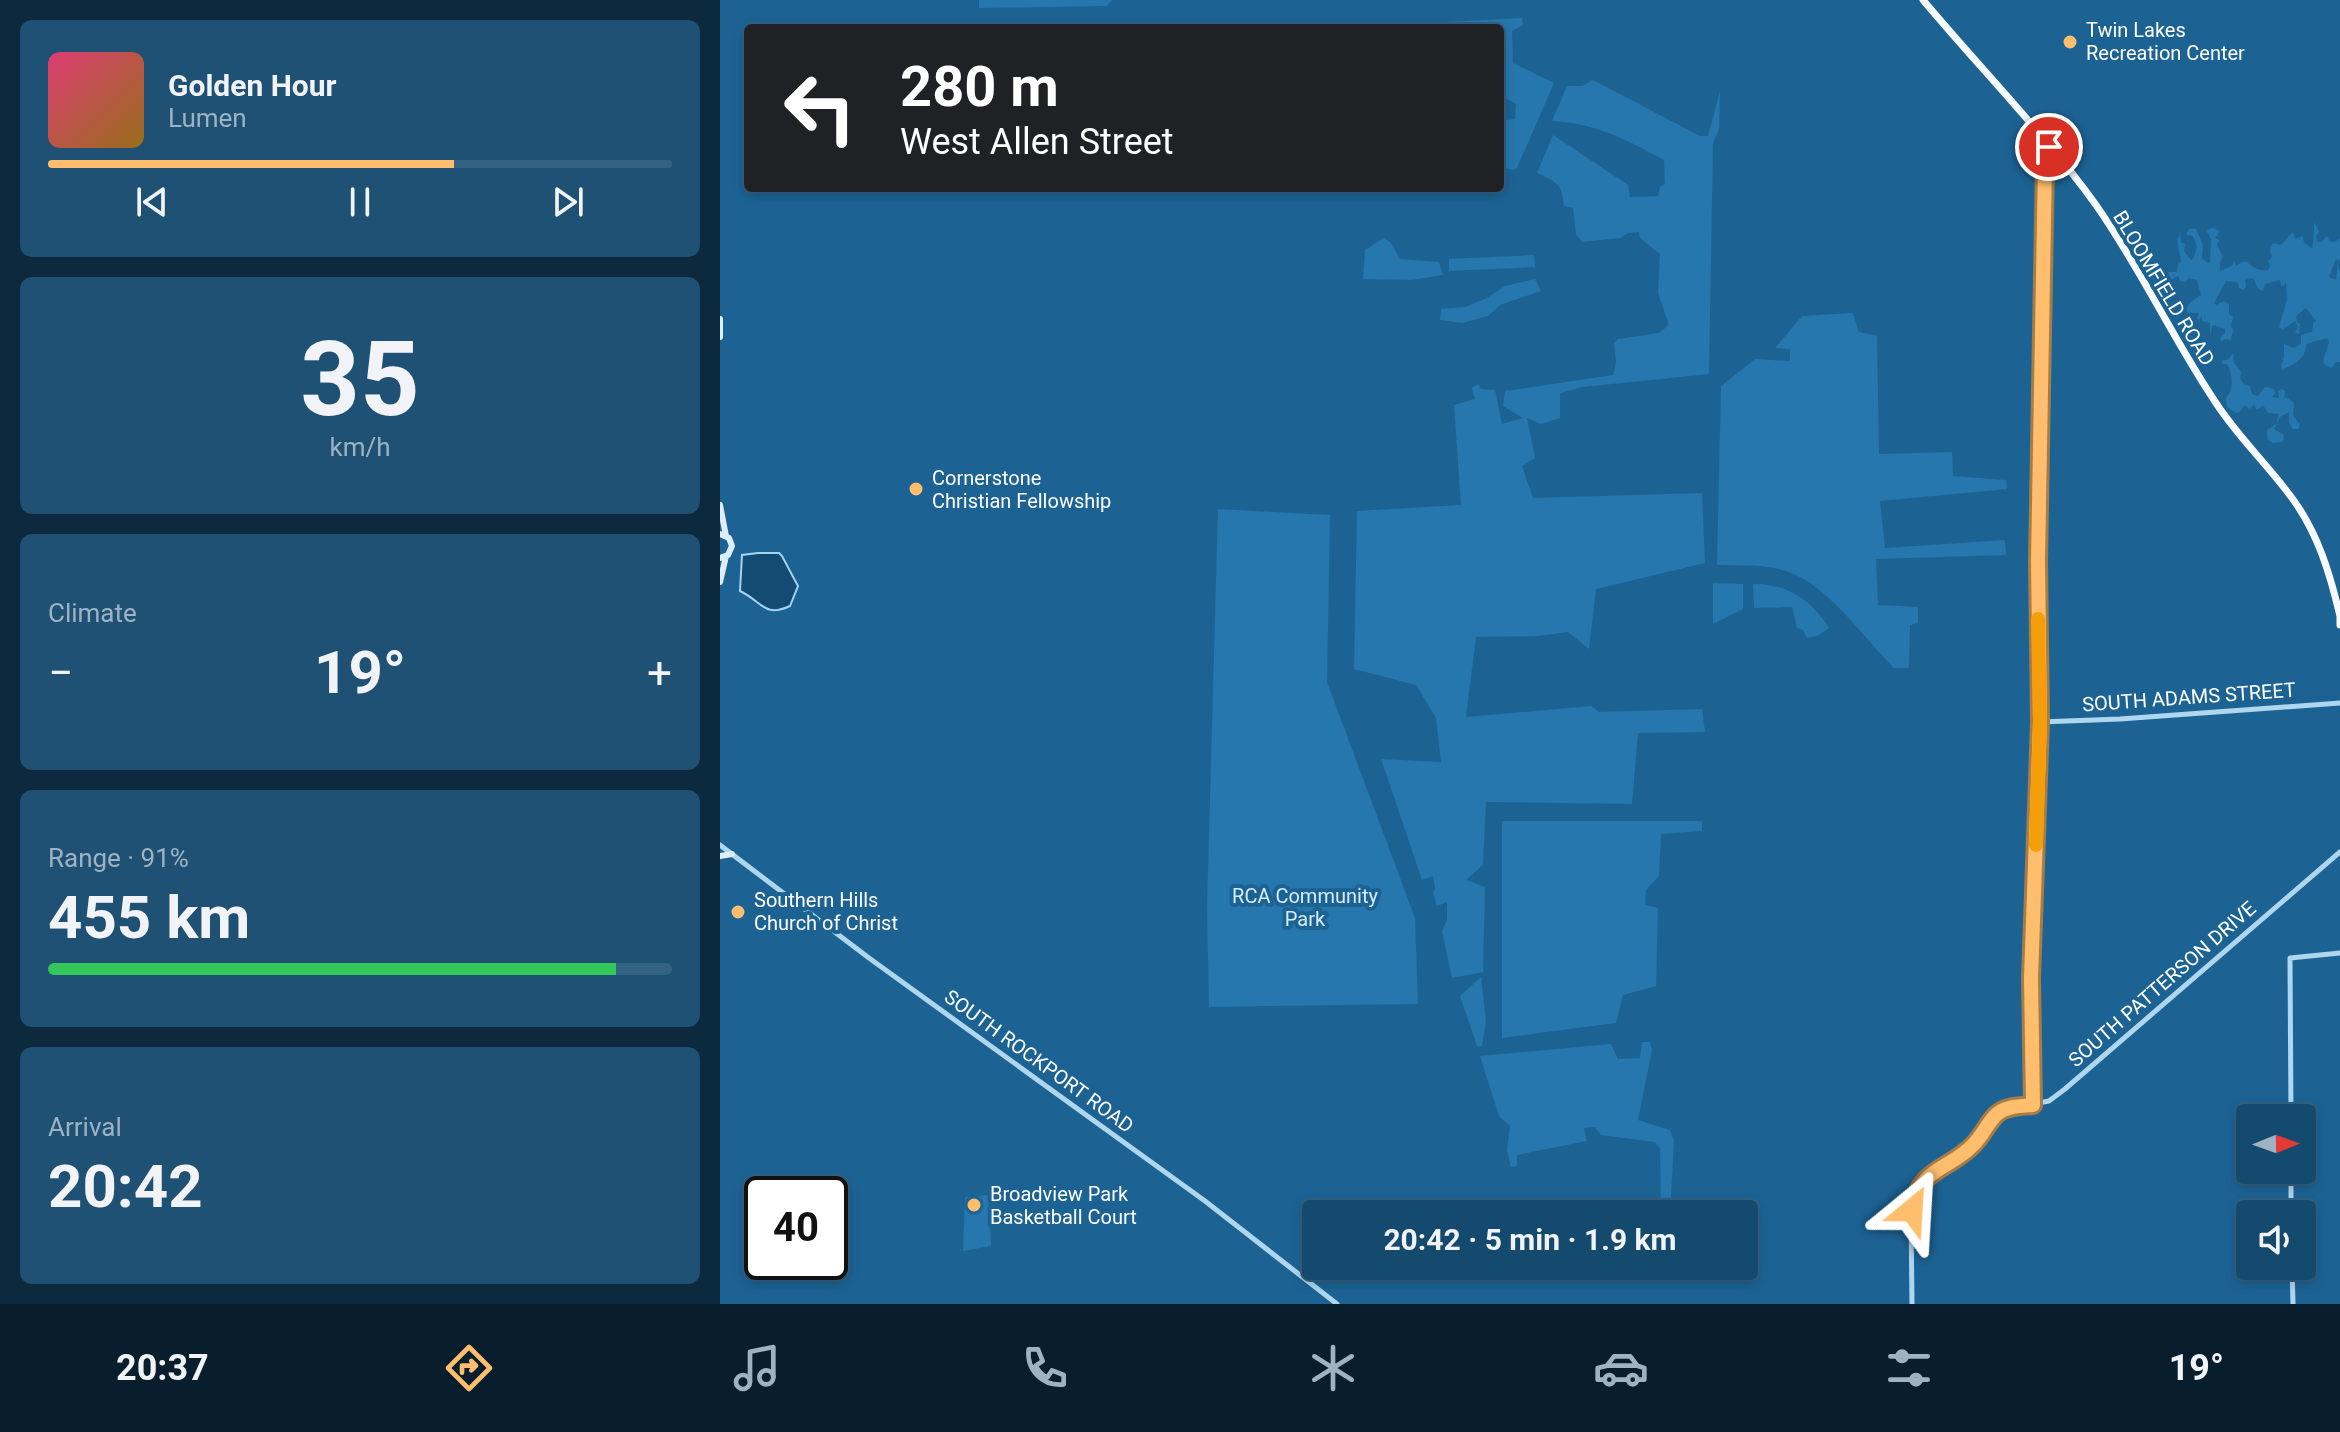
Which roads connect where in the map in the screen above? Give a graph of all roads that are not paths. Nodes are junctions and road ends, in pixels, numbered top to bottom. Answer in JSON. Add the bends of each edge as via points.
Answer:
{"nodes":[{"id":1,"x":1923,"y":0,"type":"edge"},
{"id":2,"x":2049,"y":147,"type":"junction"},
{"id":3,"x":720,"y":319,"type":"edge"},
{"id":4,"x":720,"y":337,"type":"edge"},
{"id":5,"x":720,"y":505,"type":"edge"},
{"id":6,"x":723,"y":535,"type":"edge"},
{"id":7,"x":723,"y":557,"type":"edge"},
{"id":8,"x":720,"y":582,"type":"edge"},
{"id":9,"x":2340,"y":617,"type":"edge"},
{"id":10,"x":2340,"y":625,"type":"edge"},
{"id":11,"x":2340,"y":703,"type":"edge"},
{"id":12,"x":2040,"y":722,"type":"junction"},
{"id":13,"x":720,"y":845,"type":"edge"},
{"id":14,"x":2340,"y":852,"type":"edge"},
{"id":15,"x":732,"y":854,"type":"junction"},
{"id":16,"x":720,"y":856,"type":"edge"},
{"id":17,"x":2340,"y":953,"type":"edge"},
{"id":18,"x":2291,"y":1104,"type":"edge"},
{"id":19,"x":2033,"y":1105,"type":"junction"},
{"id":20,"x":2292,"y":1280,"type":"edge"},
{"id":21,"x":1337,"y":1304,"type":"edge"},
{"id":22,"x":1912,"y":1304,"type":"edge"},
{"id":23,"x":2293,"y":1304,"type":"edge"}],
"edges":[{"from":1,"to":2,"type":"main road","name":"BLOOMFIELD ROAD"},
{"from":2,"to":9,"type":"main road","name":"BLOOMFIELD ROAD","via":[[2111,227],[2221,410],[2294,499],[2317,541]]},
{"from":2,"to":12,"type":"street","via":[[2039,477]]},
{"from":3,"to":4,"type":"main road"},
{"from":5,"to":6,"type":"main road"},
{"from":6,"to":7,"type":"main road","via":[[732,546]]},
{"from":7,"to":8,"type":"main road"},
{"from":9,"to":10,"type":"main road","name":"BLOOMFIELD ROAD"},
{"from":11,"to":12,"type":"street","name":"SOUTH ADAMS STREET"},
{"from":12,"to":19,"type":"street","via":[[2031,978]]},
{"from":13,"to":15,"type":"street","name":"SOUTH ROCKPORT ROAD"},
{"from":14,"to":19,"type":"street","name":"SOUTH PATTERSON DRIVE","via":[[2065,1089]]},
{"from":15,"to":16,"type":"main road"},
{"from":15,"to":21,"type":"street","name":"SOUTH ROCKPORT ROAD"},
{"from":17,"to":18,"type":"street","via":[[2290,958]]},
{"from":19,"to":22,"type":"street","name":"SOUTH PATTERSON DRIVE","via":[[1997,1113],[1973,1145],[1924,1180],[1913,1201]]},
{"from":20,"to":23,"type":"street"}]}
